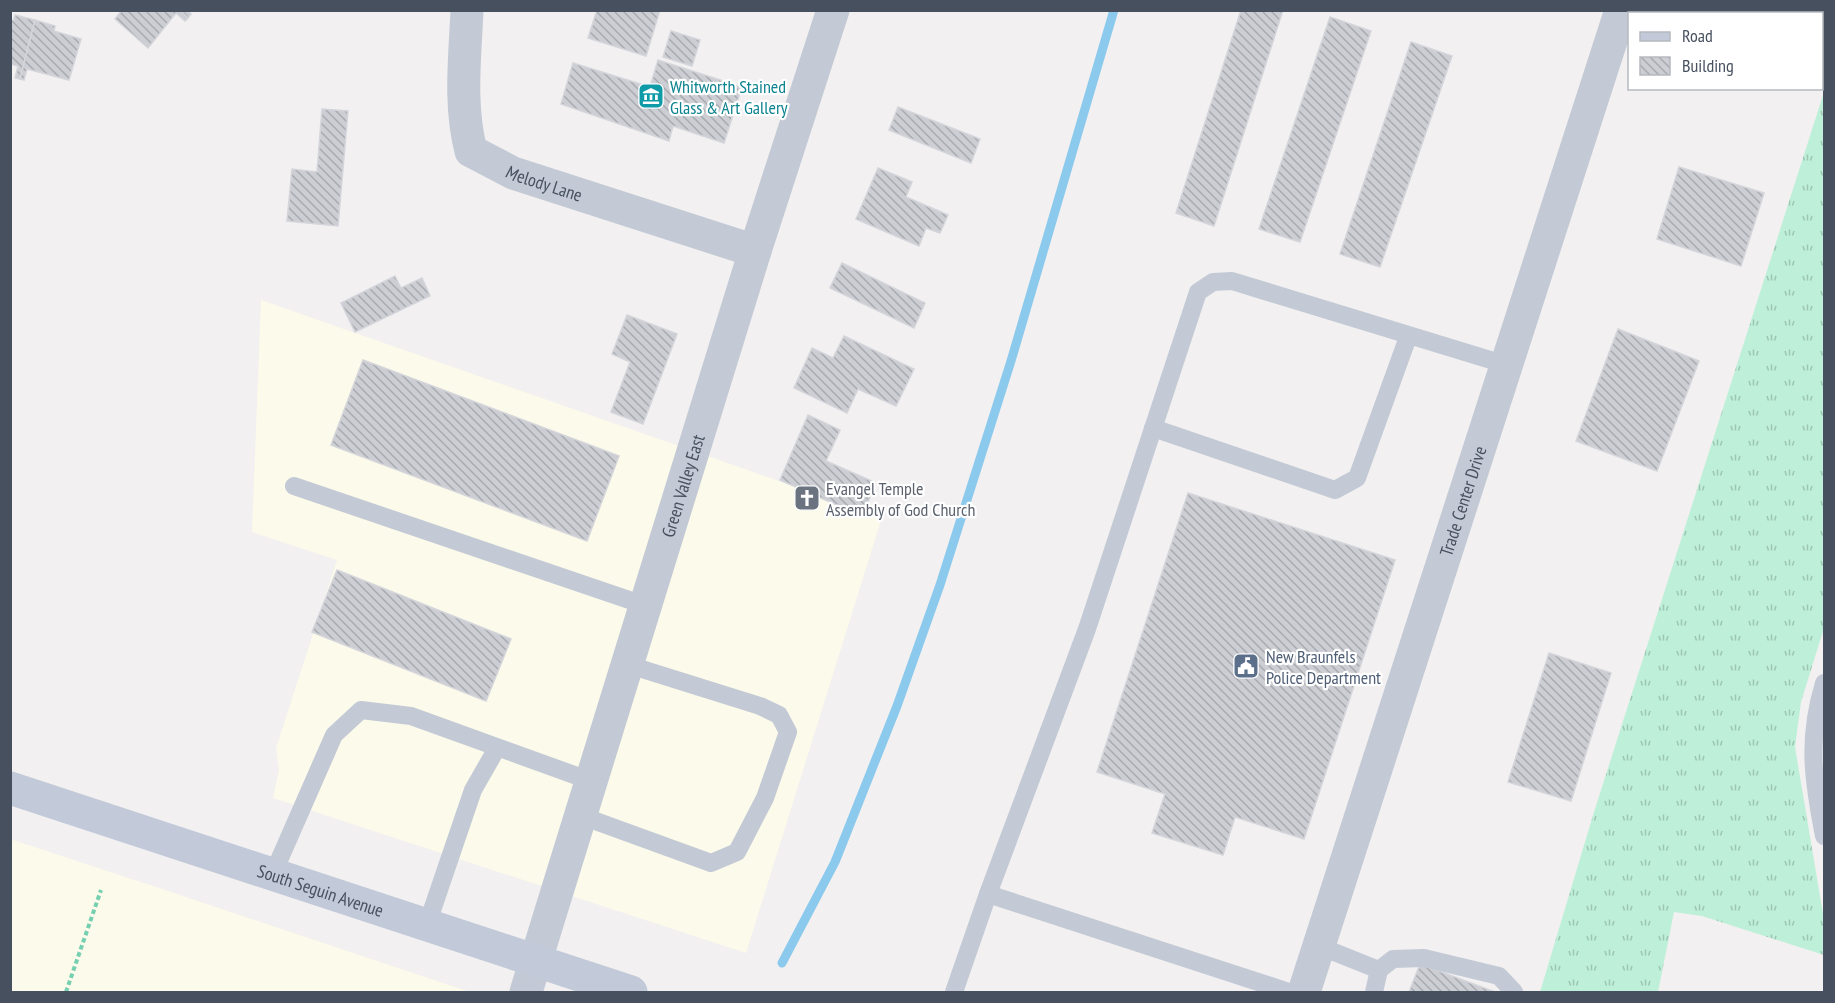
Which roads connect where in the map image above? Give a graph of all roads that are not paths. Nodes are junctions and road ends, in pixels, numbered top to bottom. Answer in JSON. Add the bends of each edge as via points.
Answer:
{"nodes":[{"id":1,"x":467,"y":10,"type":"edge"},
{"id":2,"x":833,"y":10,"type":"edge"},
{"id":3,"x":1621,"y":10,"type":"edge"},
{"id":4,"x":755,"y":251,"type":"junction"},
{"id":5,"x":1408,"y":336,"type":"junction"},
{"id":6,"x":1507,"y":365,"type":"junction"},
{"id":7,"x":1153,"y":428,"type":"junction"},
{"id":8,"x":294,"y":486,"type":"dead end"},
{"id":9,"x":647,"y":606,"type":"junction"},
{"id":10,"x":629,"y":665,"type":"junction"},
{"id":11,"x":1824,"y":683,"type":"edge"},
{"id":12,"x":497,"y":748,"type":"junction"},
{"id":13,"x":591,"y":781,"type":"junction"},
{"id":14,"x":10,"y":788,"type":"edge"},
{"id":15,"x":579,"y":815,"type":"junction"},
{"id":16,"x":1824,"y":836,"type":"edge"},
{"id":17,"x":273,"y":874,"type":"junction"},
{"id":18,"x":988,"y":894,"type":"junction"},
{"id":19,"x":427,"y":925,"type":"junction"},
{"id":20,"x":1319,"y":946,"type":"junction"},
{"id":21,"x":535,"y":962,"type":"junction"},
{"id":22,"x":1379,"y":970,"type":"junction"},
{"id":23,"x":526,"y":993,"type":"edge"},
{"id":24,"x":631,"y":993,"type":"edge"},
{"id":25,"x":954,"y":993,"type":"edge"},
{"id":26,"x":1289,"y":993,"type":"edge"},
{"id":27,"x":1304,"y":993,"type":"edge"},
{"id":28,"x":1374,"y":993,"type":"edge"},
{"id":29,"x":1514,"y":993,"type":"edge"}],
"edges":[{"from":1,"to":4,"type":"street","name":"Melody Lane","via":[[464,101],[471,151],[513,173]]},
{"from":2,"to":4,"type":"street","name":"Green Valley East"},
{"from":3,"to":6,"type":"street","name":"Trade Center Drive"},
{"from":4,"to":9,"type":"street","name":"Green Valley East"},
{"from":5,"to":6,"type":"lane"},
{"from":5,"to":7,"type":"lane","via":[[1232,281],[1213,282],[1198,292]]},
{"from":5,"to":7,"type":"lane","via":[[1357,478],[1335,490]]},
{"from":6,"to":20,"type":"street","name":"Trade Center Drive"},
{"from":7,"to":18,"type":"lane","via":[[1087,629]]},
{"from":8,"to":9,"type":"lane"},
{"from":9,"to":10,"type":"street","name":"Green Valley East"},
{"from":10,"to":13,"type":"street","name":"Green Valley East"},
{"from":10,"to":15,"type":"lane","via":[[760,706],[779,715],[788,732],[765,798],[737,852],[711,863]]},
{"from":11,"to":16,"type":"lane","via":[[1812,748]]},
{"from":12,"to":13,"type":"lane"},
{"from":12,"to":17,"type":"lane","via":[[411,716],[361,710],[334,735]]},
{"from":12,"to":19,"type":"lane","via":[[473,790]]},
{"from":13,"to":15,"type":"street","name":"Green Valley East"},
{"from":14,"to":17,"type":"main road","name":"South Seguin Avenue"},
{"from":15,"to":21,"type":"street","name":"Green Valley East"},
{"from":17,"to":19,"type":"main road","name":"South Seguin Avenue"},
{"from":18,"to":25,"type":"lane"},
{"from":18,"to":26,"type":"lane"},
{"from":19,"to":21,"type":"main road","name":"South Seguin Avenue"},
{"from":20,"to":22,"type":"lane"},
{"from":20,"to":27,"type":"street","name":"Trade Center Drive"},
{"from":21,"to":23,"type":"street","name":"Green Valley East"},
{"from":21,"to":24,"type":"main road","name":"South Seguin Avenue"},
{"from":22,"to":28,"type":"lane"},
{"from":22,"to":29,"type":"lane","via":[[1393,959],[1424,957],[1499,976]]}]}
